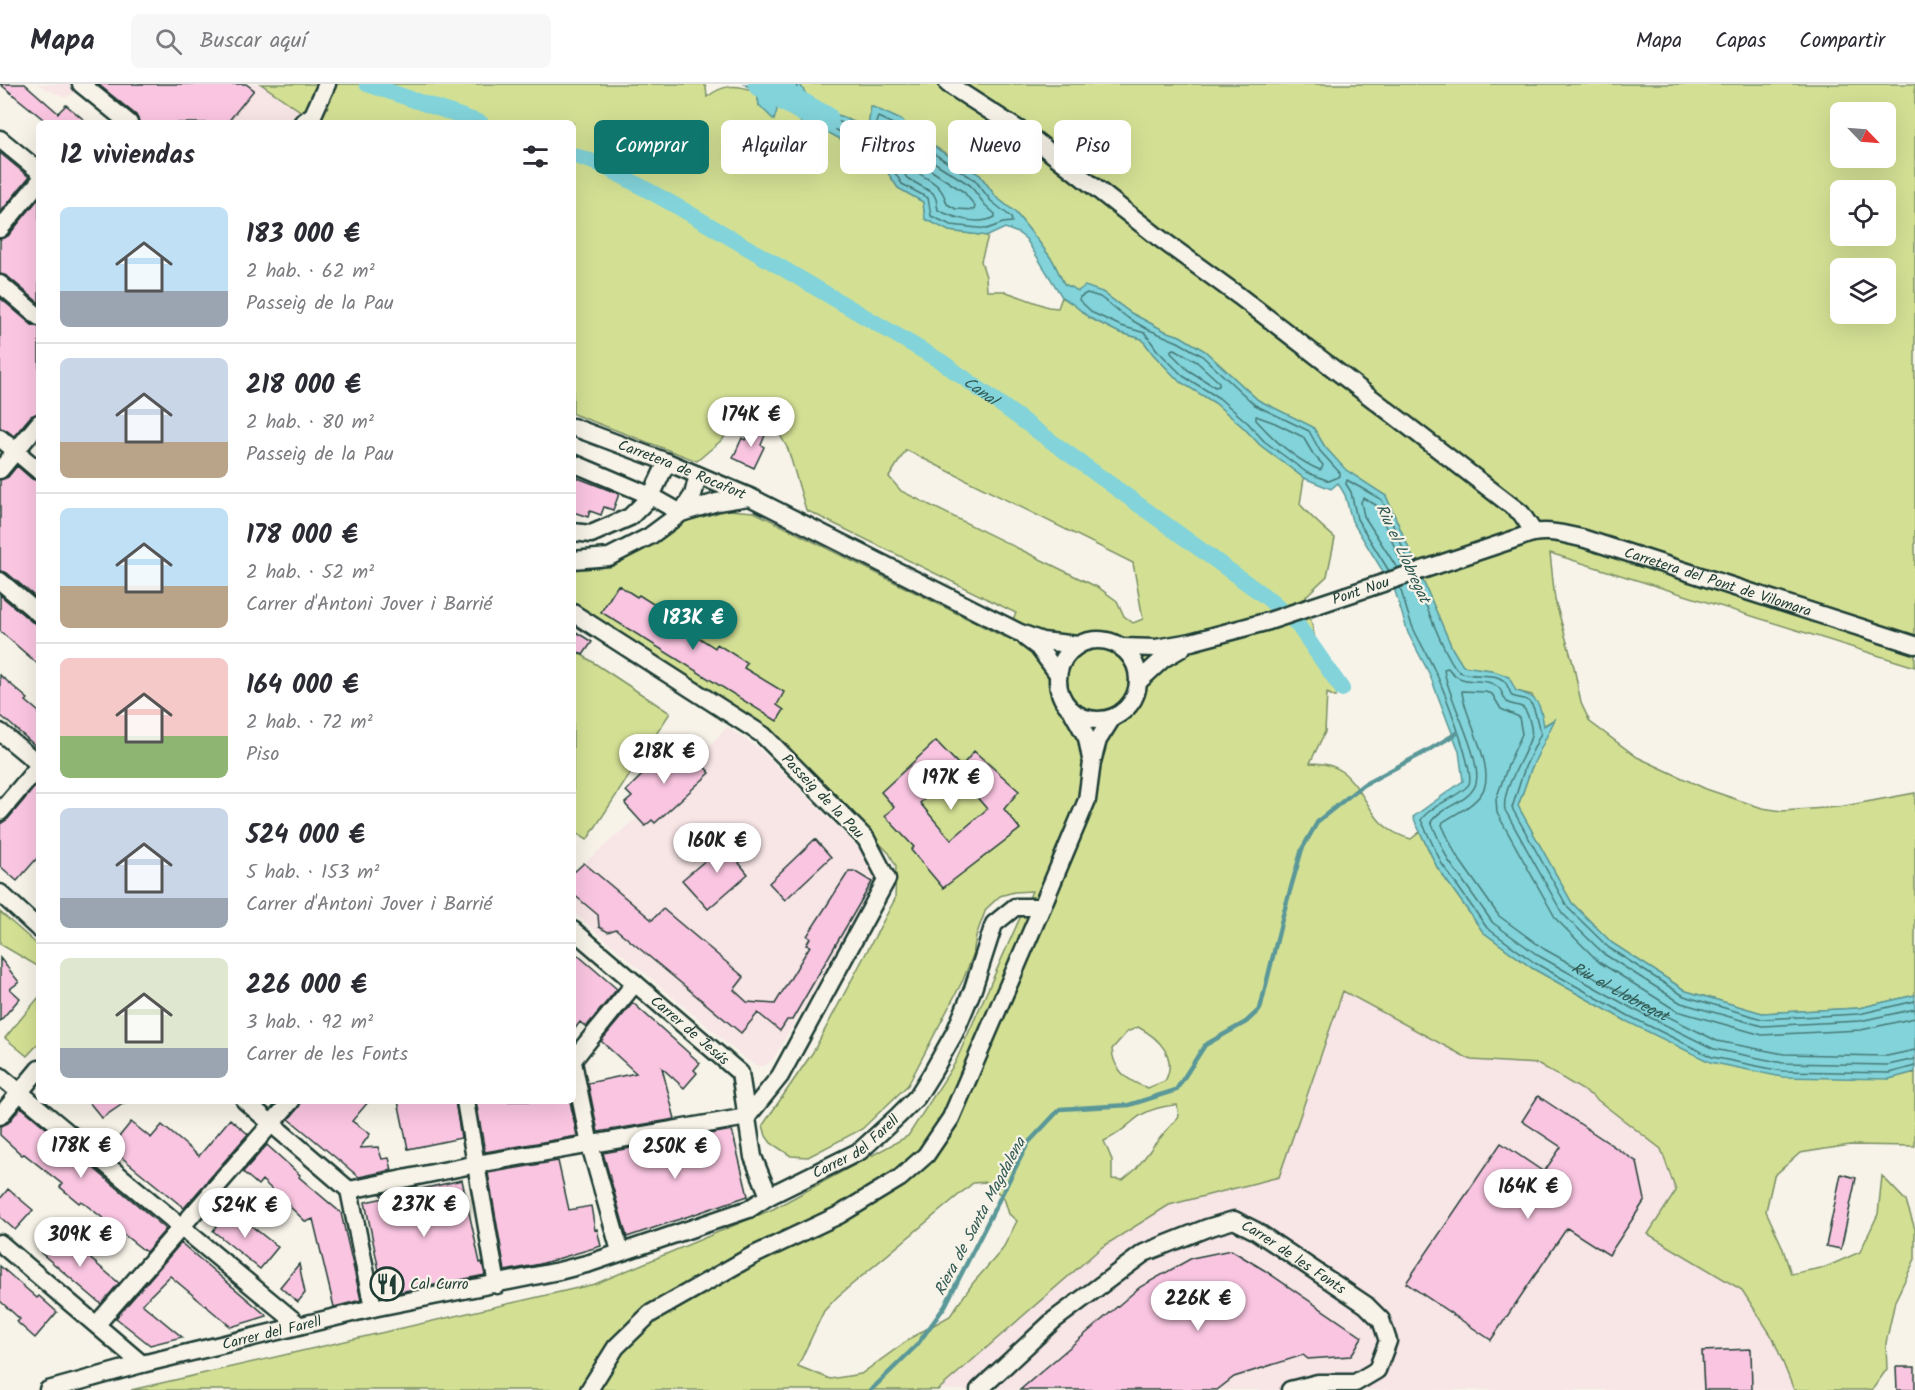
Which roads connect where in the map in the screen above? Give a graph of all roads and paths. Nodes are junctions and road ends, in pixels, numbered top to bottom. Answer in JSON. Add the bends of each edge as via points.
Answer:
{"nodes":[{"id":1,"x":81,"y":84,"type":"edge"},
{"id":2,"x":948,"y":84,"type":"edge"},
{"id":3,"x":325,"y":88,"type":"edge"},
{"id":4,"x":308,"y":119,"type":"edge"},
{"id":5,"x":125,"y":120,"type":"edge"},
{"id":6,"x":0,"y":139,"type":"edge"},
{"id":7,"x":36,"y":169,"type":"edge"},
{"id":8,"x":36,"y":186,"type":"edge"},
{"id":9,"x":0,"y":229,"type":"edge"},
{"id":10,"x":0,"y":285,"type":"edge"},
{"id":11,"x":36,"y":315,"type":"edge"},
{"id":12,"x":36,"y":426,"type":"edge"},
{"id":13,"x":576,"y":428,"type":"edge"},
{"id":14,"x":0,"y":438,"type":"edge"},
{"id":15,"x":15,"y":451,"type":"junction"},
{"id":16,"x":667,"y":462,"type":"junction"},
{"id":17,"x":576,"y":464,"type":"edge"},
{"id":18,"x":36,"y":468,"type":"edge"},
{"id":19,"x":0,"y":470,"type":"edge"},
{"id":20,"x":698,"y":475,"type":"junction"},
{"id":21,"x":651,"y":496,"type":"junction"},
{"id":22,"x":750,"y":497,"type":"junction"},
{"id":23,"x":681,"y":513,"type":"junction"},
{"id":24,"x":576,"y":532,"type":"edge"},
{"id":25,"x":1527,"y":534,"type":"junction"},
{"id":26,"x":576,"y":560,"type":"edge"},
{"id":27,"x":0,"y":581,"type":"edge"},
{"id":28,"x":36,"y":611,"type":"edge"},
{"id":29,"x":576,"y":615,"type":"edge"},
{"id":30,"x":1018,"y":632,"type":"junction"},
{"id":31,"x":1191,"y":642,"type":"junction"},
{"id":32,"x":1078,"y":645,"type":"junction"},
{"id":33,"x":1915,"y":645,"type":"edge"},
{"id":34,"x":1121,"y":647,"type":"junction"},
{"id":35,"x":1058,"y":674,"type":"junction"},
{"id":36,"x":1138,"y":682,"type":"junction"},
{"id":37,"x":1074,"y":713,"type":"junction"},
{"id":38,"x":1112,"y":718,"type":"junction"},
{"id":39,"x":0,"y":732,"type":"edge"},
{"id":40,"x":36,"y":762,"type":"edge"},
{"id":41,"x":1092,"y":762,"type":"junction"},
{"id":42,"x":36,"y":769,"type":"edge"},
{"id":43,"x":0,"y":813,"type":"edge"},
{"id":44,"x":0,"y":894,"type":"edge"},
{"id":45,"x":1042,"y":907,"type":"junction"},
{"id":46,"x":36,"y":926,"type":"edge"},
{"id":47,"x":576,"y":933,"type":"edge"},
{"id":48,"x":635,"y":983,"type":"junction"},
{"id":49,"x":576,"y":1057,"type":"edge"},
{"id":50,"x":36,"y":1073,"type":"edge"},
{"id":51,"x":0,"y":1076,"type":"edge"},
{"id":52,"x":576,"y":1076,"type":"edge"},
{"id":53,"x":20,"y":1092,"type":"junction"},
{"id":54,"x":249,"y":1104,"type":"edge"},
{"id":55,"x":288,"y":1104,"type":"edge"},
{"id":56,"x":466,"y":1104,"type":"edge"},
{"id":57,"x":0,"y":1116,"type":"edge"},
{"id":58,"x":747,"y":1117,"type":"junction"},
{"id":59,"x":272,"y":1122,"type":"junction"},
{"id":60,"x":590,"y":1145,"type":"junction"},
{"id":61,"x":477,"y":1164,"type":"junction"},
{"id":62,"x":349,"y":1190,"type":"junction"},
{"id":63,"x":769,"y":1196,"type":"junction"},
{"id":64,"x":181,"y":1227,"type":"junction"},
{"id":65,"x":0,"y":1243,"type":"edge"},
{"id":66,"x":620,"y":1251,"type":"junction"},
{"id":67,"x":497,"y":1285,"type":"junction"},
{"id":68,"x":373,"y":1308,"type":"junction"},
{"id":69,"x":97,"y":1324,"type":"junction"},
{"id":70,"x":299,"y":1325,"type":"junction"},
{"id":71,"x":142,"y":1364,"type":"junction"},
{"id":72,"x":48,"y":1390,"type":"edge"},
{"id":73,"x":589,"y":1390,"type":"edge"},
{"id":74,"x":979,"y":1390,"type":"edge"},
{"id":75,"x":1290,"y":1390,"type":"edge"}],
"edges":[{"from":1,"to":5,"type":"street"},
{"from":2,"to":25,"type":"street","via":[[1032,138],[1521,513]]},
{"from":3,"to":4,"type":"street"},
{"from":6,"to":7,"type":"street"},
{"from":8,"to":9,"type":"street"},
{"from":10,"to":11,"type":"street"},
{"from":12,"to":15,"type":"street"},
{"from":13,"to":16,"type":"street","name":"Carretera de Rocafort"},
{"from":14,"to":15,"type":"street"},
{"from":15,"to":18,"type":"street"},
{"from":15,"to":19,"type":"street"},
{"from":16,"to":20,"type":"street","name":"Carretera de Rocafort"},
{"from":16,"to":21,"type":"street"},
{"from":17,"to":21,"type":"street"},
{"from":20,"to":22,"type":"street","name":"Carretera de Rocafort"},
{"from":20,"to":23,"type":"street","via":[[693,495]]},
{"from":21,"to":23,"type":"street"},
{"from":21,"to":24,"type":"street","via":[[630,517],[591,534]]},
{"from":22,"to":23,"type":"street"},
{"from":22,"to":30,"type":"street","name":"Carretera de Rocafort"},
{"from":23,"to":26,"type":"street","via":[[650,536],[609,557]]},
{"from":25,"to":31,"type":"street","name":"Pont Nou","via":[[1269,621]]},
{"from":25,"to":33,"type":"street","name":"Carretera del Pont de Vilomara","via":[[1560,533],[1585,539]]},
{"from":27,"to":28,"type":"street"},
{"from":29,"to":58,"type":"street","name":"Passeig de la Pau","via":[[763,735],[866,839],[887,879],[780,1076]]},
{"from":30,"to":32,"type":"street","via":[[1042,641]]},
{"from":30,"to":35,"type":"street","via":[[1038,647]]},
{"from":31,"to":34,"type":"street","via":[[1156,648]]},
{"from":31,"to":36,"type":"street","via":[[1163,659]]},
{"from":32,"to":34,"type":"street","via":[[1100,640]]},
{"from":32,"to":35,"type":"street","via":[[1067,654]]},
{"from":34,"to":36,"type":"street","via":[[1137,670]]},
{"from":35,"to":37,"type":"street","via":[[1060,696]]},
{"from":36,"to":38,"type":"street","via":[[1129,706]]},
{"from":37,"to":38,"type":"street","via":[[1096,721]]},
{"from":37,"to":41,"type":"street","via":[[1087,738]]},
{"from":38,"to":41,"type":"street","via":[[1098,740]]},
{"from":39,"to":40,"type":"street"},
{"from":41,"to":45,"type":"street","via":[[1087,801]]},
{"from":42,"to":43,"type":"street"},
{"from":44,"to":46,"type":"street"},
{"from":45,"to":63,"type":"street","name":"Carrer del Farell","via":[[1015,907],[994,924],[955,1032],[917,1096],[860,1151]]},
{"from":45,"to":73,"type":"street","via":[[951,1118],[926,1155],[900,1178],[839,1215],[752,1256],[650,1314],[616,1347]]},
{"from":47,"to":48,"type":"street","name":"Carrer de Jesús"},
{"from":48,"to":49,"type":"street"},
{"from":48,"to":58,"type":"street","name":"Carrer de Jesús","via":[[740,1072]]},
{"from":50,"to":53,"type":"street"},
{"from":51,"to":53,"type":"street"},
{"from":52,"to":60,"type":"street"},
{"from":53,"to":57,"type":"street"},
{"from":53,"to":64,"type":"street"},
{"from":54,"to":59,"type":"street"},
{"from":55,"to":59,"type":"street"},
{"from":56,"to":61,"type":"street"},
{"from":58,"to":60,"type":"street"},
{"from":58,"to":63,"type":"street","name":"Carrer de Jesús","via":[[753,1157]]},
{"from":59,"to":62,"type":"street"},
{"from":59,"to":64,"type":"street"},
{"from":60,"to":61,"type":"street"},
{"from":60,"to":66,"type":"street"},
{"from":61,"to":62,"type":"street"},
{"from":61,"to":67,"type":"street"},
{"from":62,"to":68,"type":"street"},
{"from":63,"to":66,"type":"street","name":"Carrer del Farell","via":[[749,1209]]},
{"from":64,"to":69,"type":"street"},
{"from":64,"to":70,"type":"street"},
{"from":65,"to":69,"type":"street"},
{"from":66,"to":67,"type":"street","name":"Carrer del Farell","via":[[590,1263]]},
{"from":67,"to":68,"type":"street","name":"Carrer del Farell"},
{"from":68,"to":70,"type":"street","name":"Carrer del Farell"},
{"from":69,"to":71,"type":"street"},
{"from":70,"to":71,"type":"street","name":"Carrer del Farell"},
{"from":71,"to":72,"type":"street","name":"Carrer del Farell"},
{"from":74,"to":75,"type":"street","name":"Carrer de les Fonts","via":[[1054,1320],[1144,1253],[1234,1220],[1366,1305],[1381,1320],[1388,1341],[1377,1370],[1356,1383],[1318,1383]]}]}
